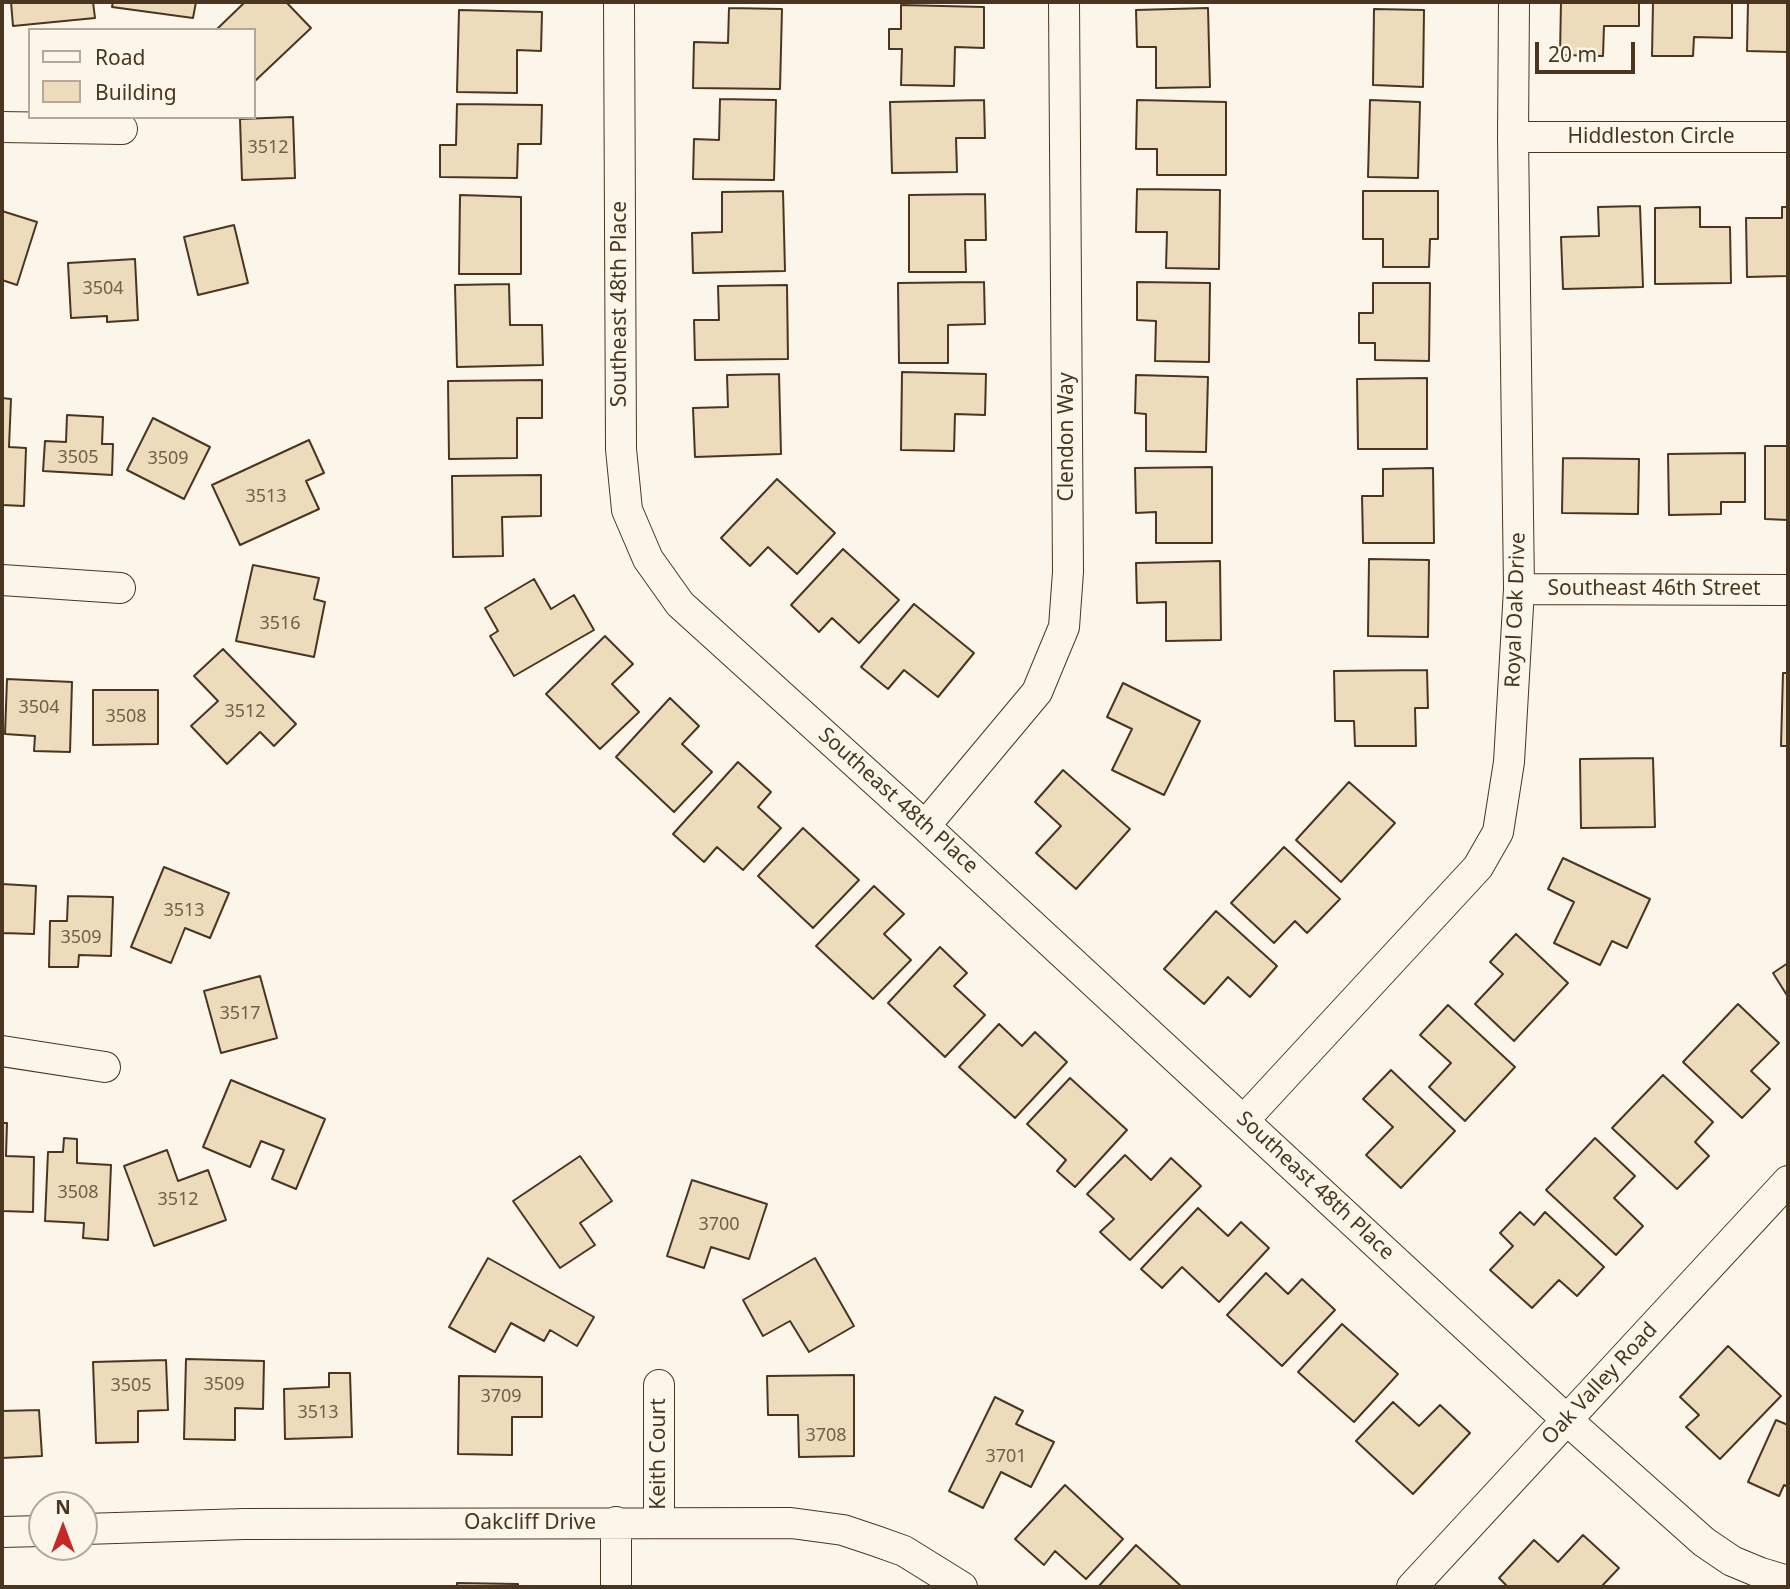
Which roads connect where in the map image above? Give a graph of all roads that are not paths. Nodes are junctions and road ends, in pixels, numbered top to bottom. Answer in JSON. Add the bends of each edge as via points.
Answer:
{"nodes":[{"id":1,"x":619,"y":2,"type":"edge"},
{"id":2,"x":1064,"y":2,"type":"edge"},
{"id":3,"x":1514,"y":2,"type":"edge"},
{"id":4,"x":2,"y":127,"type":"edge"},
{"id":5,"x":122,"y":129,"type":"dead end"},
{"id":6,"x":1513,"y":136,"type":"junction"},
{"id":7,"x":1788,"y":137,"type":"edge"},
{"id":8,"x":2,"y":580,"type":"edge"},
{"id":9,"x":120,"y":588,"type":"dead end"},
{"id":10,"x":1519,"y":589,"type":"junction"},
{"id":11,"x":1788,"y":590,"type":"edge"},
{"id":12,"x":925,"y":825,"type":"junction"},
{"id":13,"x":2,"y":1051,"type":"edge"},
{"id":14,"x":105,"y":1067,"type":"dead end"},
{"id":15,"x":1244,"y":1120,"type":"junction"},
{"id":16,"x":1788,"y":1181,"type":"edge"},
{"id":17,"x":659,"y":1385,"type":"dead end"},
{"id":18,"x":1567,"y":1420,"type":"junction"},
{"id":19,"x":616,"y":1522,"type":"junction"},
{"id":20,"x":659,"y":1522,"type":"junction"},
{"id":21,"x":98,"y":1529,"type":"edge"},
{"id":22,"x":28,"y":1531,"type":"edge"},
{"id":23,"x":2,"y":1532,"type":"edge"},
{"id":24,"x":1788,"y":1581,"type":"edge"},
{"id":25,"x":616,"y":1587,"type":"edge"},
{"id":26,"x":962,"y":1587,"type":"edge"},
{"id":27,"x":1412,"y":1587,"type":"edge"}],
"edges":[{"from":1,"to":12,"type":"street","name":"Southeast 48th Place","via":[[621,449],[627,510],[648,559],[680,604]]},
{"from":2,"to":12,"type":"street","name":"Clendon Way","via":[[1068,572],[1064,627],[1037,692]]},
{"from":3,"to":6,"type":"street","name":"Royal Oak Drive"},
{"from":4,"to":5,"type":"street"},
{"from":6,"to":7,"type":"street","name":"Hiddleston Circle"},
{"from":6,"to":10,"type":"street","name":"Royal Oak Drive"},
{"from":8,"to":9,"type":"street"},
{"from":10,"to":11,"type":"street","name":"Southeast 46th Street"},
{"from":10,"to":15,"type":"street","name":"Royal Oak Drive","via":[[1509,762],[1498,832],[1478,867]]},
{"from":12,"to":15,"type":"street","name":"Southeast 48th Place"},
{"from":13,"to":14,"type":"street"},
{"from":15,"to":18,"type":"street","name":"Southeast 48th Place"},
{"from":16,"to":18,"type":"street","name":"Oak Valley Road"},
{"from":17,"to":20,"type":"street","name":"Keith Court"},
{"from":18,"to":24,"type":"street","name":"Southeast 48th Place","via":[[1704,1542],[1732,1561]]},
{"from":18,"to":27,"type":"street","name":"Oak Valley Road"},
{"from":19,"to":20,"type":"street","name":"Oakcliff Drive"},
{"from":19,"to":21,"type":"street","name":"Oakcliff Drive"},
{"from":19,"to":25,"type":"street"},
{"from":20,"to":26,"type":"street","name":"Oakcliff Drive","via":[[791,1523],[843,1530],[904,1551]]},
{"from":22,"to":23,"type":"street"}]}
